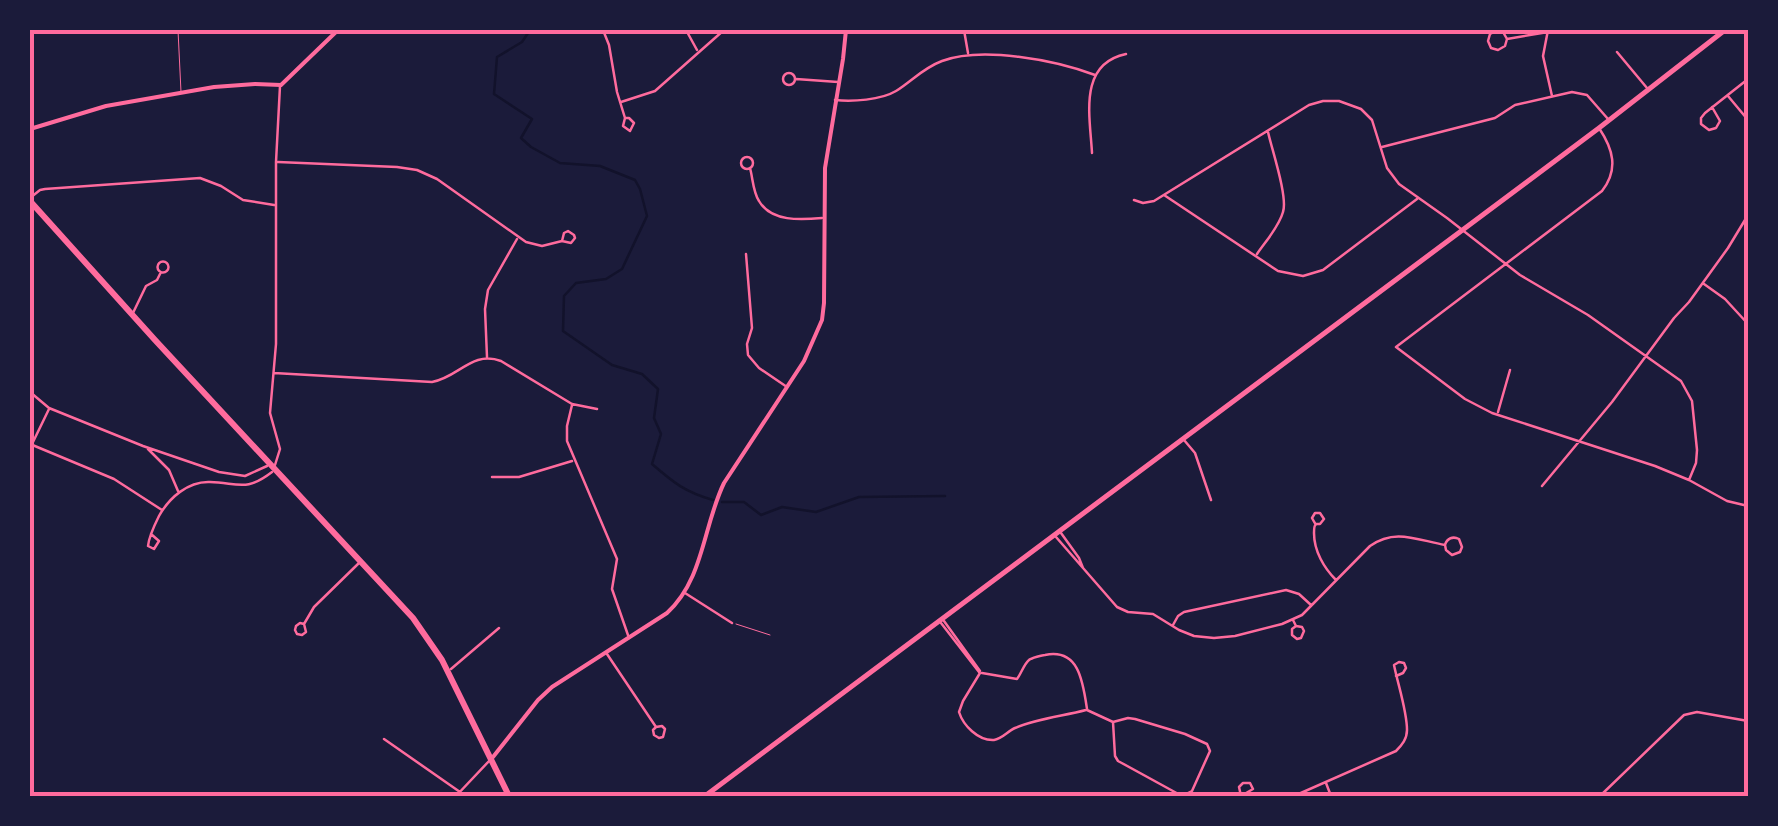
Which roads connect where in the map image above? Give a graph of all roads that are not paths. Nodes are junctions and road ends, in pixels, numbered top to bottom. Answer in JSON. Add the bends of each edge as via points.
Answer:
{"nodes":[{"id":1,"x":178,"y":30,"type":"edge"},
{"id":2,"x":338,"y":30,"type":"edge"},
{"id":3,"x":604,"y":30,"type":"edge"},
{"id":4,"x":686,"y":30,"type":"edge"},
{"id":5,"x":724,"y":30,"type":"edge"},
{"id":6,"x":846,"y":30,"type":"edge"},
{"id":7,"x":964,"y":30,"type":"edge"},
{"id":8,"x":1724,"y":30,"type":"edge"},
{"id":9,"x":1548,"y":31,"type":"edge"},
{"id":10,"x":1507,"y":39,"type":"dead end"},
{"id":11,"x":698,"y":52,"type":"junction"},
{"id":12,"x":1617,"y":52,"type":"dead end"},
{"id":13,"x":1126,"y":54,"type":"dead end"},
{"id":14,"x":968,"y":56,"type":"junction"},
{"id":15,"x":1095,"y":76,"type":"junction"},
{"id":16,"x":796,"y":79,"type":"dead end"},
{"id":17,"x":1748,"y":79,"type":"edge"},
{"id":18,"x":838,"y":82,"type":"junction"},
{"id":19,"x":281,"y":85,"type":"junction"},
{"id":20,"x":1648,"y":89,"type":"junction"},
{"id":21,"x":181,"y":94,"type":"junction"},
{"id":22,"x":1728,"y":95,"type":"junction"},
{"id":23,"x":1552,"y":96,"type":"junction"},
{"id":24,"x":835,"y":100,"type":"junction"},
{"id":25,"x":620,"y":102,"type":"junction"},
{"id":26,"x":1712,"y":107,"type":"junction"},
{"id":27,"x":625,"y":118,"type":"dead end"},
{"id":28,"x":1609,"y":120,"type":"junction"},
{"id":29,"x":1748,"y":120,"type":"edge"},
{"id":30,"x":1599,"y":128,"type":"junction"},
{"id":31,"x":30,"y":129,"type":"edge"},
{"id":32,"x":1268,"y":130,"type":"junction"},
{"id":33,"x":1381,"y":148,"type":"junction"},
{"id":34,"x":1092,"y":152,"type":"dead end"},
{"id":35,"x":276,"y":162,"type":"junction"},
{"id":36,"x":750,"y":168,"type":"dead end"},
{"id":37,"x":1164,"y":195,"type":"junction"},
{"id":38,"x":1418,"y":198,"type":"junction"},
{"id":39,"x":30,"y":200,"type":"edge"},
{"id":40,"x":1134,"y":200,"type":"dead end"},
{"id":41,"x":276,"y":206,"type":"junction"},
{"id":42,"x":1748,"y":215,"type":"edge"},
{"id":43,"x":824,"y":218,"type":"junction"},
{"id":44,"x":1462,"y":230,"type":"junction"},
{"id":45,"x":518,"y":238,"type":"junction"},
{"id":46,"x":562,"y":241,"type":"dead end"},
{"id":47,"x":746,"y":254,"type":"dead end"},
{"id":48,"x":1256,"y":256,"type":"junction"},
{"id":49,"x":1506,"y":264,"type":"junction"},
{"id":50,"x":161,"y":272,"type":"dead end"},
{"id":51,"x":1703,"y":284,"type":"junction"},
{"id":52,"x":132,"y":315,"type":"junction"},
{"id":53,"x":1748,"y":324,"type":"edge"},
{"id":54,"x":1646,"y":356,"type":"junction"},
{"id":55,"x":487,"y":357,"type":"junction"},
{"id":56,"x":1510,"y":370,"type":"dead end"},
{"id":57,"x":274,"y":374,"type":"junction"},
{"id":58,"x":787,"y":387,"type":"junction"},
{"id":59,"x":30,"y":392,"type":"edge"},
{"id":60,"x":572,"y":404,"type":"junction"},
{"id":61,"x":50,"y":408,"type":"junction"},
{"id":62,"x":597,"y":409,"type":"dead end"},
{"id":63,"x":1497,"y":415,"type":"junction"},
{"id":64,"x":1183,"y":439,"type":"junction"},
{"id":65,"x":1580,"y":441,"type":"junction"},
{"id":66,"x":31,"y":444,"type":"edge"},
{"id":67,"x":144,"y":446,"type":"junction"},
{"id":68,"x":573,"y":461,"type":"junction"},
{"id":69,"x":274,"y":466,"type":"junction"},
{"id":70,"x":259,"y":470,"type":"junction"},
{"id":71,"x":492,"y":477,"type":"dead end"},
{"id":72,"x":263,"y":478,"type":"junction"},
{"id":73,"x":1689,"y":480,"type":"junction"},
{"id":74,"x":1542,"y":486,"type":"dead end"},
{"id":75,"x":178,"y":492,"type":"junction"},
{"id":76,"x":1211,"y":500,"type":"dead end"},
{"id":77,"x":1748,"y":506,"type":"edge"},
{"id":78,"x":162,"y":510,"type":"junction"},
{"id":79,"x":1316,"y":524,"type":"dead end"},
{"id":80,"x":151,"y":534,"type":"dead end"},
{"id":81,"x":1058,"y":534,"type":"junction"},
{"id":82,"x":1445,"y":545,"type":"dead end"},
{"id":83,"x":361,"y":561,"type":"junction"},
{"id":84,"x":1336,"y":580,"type":"junction"},
{"id":85,"x":684,"y":592,"type":"junction"},
{"id":86,"x":1311,"y":606,"type":"junction"},
{"id":87,"x":941,"y":619,"type":"junction"},
{"id":88,"x":1293,"y":620,"type":"junction"},
{"id":89,"x":304,"y":624,"type":"dead end"},
{"id":90,"x":732,"y":624,"type":"joint"},
{"id":91,"x":1172,"y":626,"type":"junction"},
{"id":92,"x":1296,"y":626,"type":"dead end"},
{"id":93,"x":499,"y":628,"type":"dead end"},
{"id":94,"x":770,"y":636,"type":"dead end"},
{"id":95,"x":629,"y":638,"type":"junction"},
{"id":96,"x":606,"y":652,"type":"junction"},
{"id":97,"x":448,"y":672,"type":"junction"},
{"id":98,"x":980,"y":673,"type":"junction"},
{"id":99,"x":1396,"y":676,"type":"dead end"},
{"id":100,"x":1087,"y":710,"type":"junction"},
{"id":101,"x":1748,"y":721,"type":"edge"},
{"id":102,"x":1113,"y":722,"type":"junction"},
{"id":103,"x":656,"y":727,"type":"dead end"},
{"id":104,"x":384,"y":739,"type":"dead end"},
{"id":105,"x":491,"y":759,"type":"junction"},
{"id":106,"x":1325,"y":782,"type":"junction"},
{"id":107,"x":458,"y":794,"type":"edge"},
{"id":108,"x":509,"y":796,"type":"edge"},
{"id":109,"x":705,"y":796,"type":"edge"},
{"id":110,"x":1294,"y":796,"type":"edge"},
{"id":111,"x":1331,"y":796,"type":"edge"},
{"id":112,"x":1600,"y":796,"type":"edge"}],
"edges":[{"from":1,"to":21,"type":"lane"},
{"from":2,"to":19,"type":"street"},
{"from":3,"to":25,"type":"street"},
{"from":4,"to":11,"type":"street"},
{"from":5,"to":11,"type":"street"},
{"from":6,"to":18,"type":"street"},
{"from":7,"to":14,"type":"street"},
{"from":8,"to":20,"type":"main road"},
{"from":9,"to":10,"type":"street"},
{"from":9,"to":23,"type":"street","via":[[1542,56]]},
{"from":11,"to":25,"type":"street","via":[[655,91]]},
{"from":12,"to":20,"type":"street"},
{"from":13,"to":15,"type":"street","via":[[1110,59]]},
{"from":14,"to":15,"type":"street","via":[[1056,62]]},
{"from":14,"to":24,"type":"street","via":[[940,62],[896,92]]},
{"from":15,"to":34,"type":"street"},
{"from":16,"to":18,"type":"street"},
{"from":17,"to":22,"type":"street"},
{"from":18,"to":24,"type":"street"},
{"from":19,"to":21,"type":"street"},
{"from":19,"to":35,"type":"street"},
{"from":20,"to":28,"type":"main road"},
{"from":21,"to":31,"type":"street","via":[[106,106]]},
{"from":22,"to":26,"type":"street"},
{"from":22,"to":29,"type":"street"},
{"from":23,"to":28,"type":"street","via":[[1584,94]]},
{"from":23,"to":33,"type":"street"},
{"from":24,"to":43,"type":"street"},
{"from":25,"to":27,"type":"street"},
{"from":26,"to":26,"type":"street","via":[[1701,120],[1711,130],[1720,121]]},
{"from":28,"to":30,"type":"main road"},
{"from":30,"to":44,"type":"main road"},
{"from":30,"to":49,"type":"street","via":[[1613,159],[1606,187]]},
{"from":32,"to":33,"type":"street","via":[[1315,102],[1340,101],[1368,115]]},
{"from":32,"to":37,"type":"street"},
{"from":32,"to":48,"type":"street","via":[[1284,209]]},
{"from":33,"to":38,"type":"street","via":[[1394,179]]},
{"from":35,"to":41,"type":"street"},
{"from":35,"to":45,"type":"street","via":[[417,170]]},
{"from":36,"to":43,"type":"street","via":[[758,200],[771,213]]},
{"from":37,"to":40,"type":"street","via":[[1146,204]]},
{"from":37,"to":48,"type":"street"},
{"from":38,"to":44,"type":"street"},
{"from":38,"to":48,"type":"street","via":[[1313,274],[1283,273]]},
{"from":39,"to":41,"type":"street","via":[[44,188],[200,178],[243,200]]},
{"from":39,"to":52,"type":"highway"},
{"from":41,"to":57,"type":"street"},
{"from":42,"to":51,"type":"street"},
{"from":43,"to":58,"type":"street","via":[[824,312],[810,352]]},
{"from":44,"to":49,"type":"street"},
{"from":44,"to":64,"type":"main road"},
{"from":45,"to":46,"type":"street","via":[[542,246]]},
{"from":45,"to":55,"type":"street","via":[[488,290]]},
{"from":47,"to":58,"type":"street","via":[[748,355]]},
{"from":49,"to":54,"type":"street"},
{"from":49,"to":63,"type":"street","via":[[1396,347]]},
{"from":50,"to":52,"type":"street"},
{"from":51,"to":53,"type":"street"},
{"from":51,"to":54,"type":"street"},
{"from":52,"to":69,"type":"highway"},
{"from":54,"to":65,"type":"street"},
{"from":54,"to":73,"type":"street","via":[[1691,396],[1697,458]]},
{"from":55,"to":57,"type":"street","via":[[432,382]]},
{"from":55,"to":60,"type":"street"},
{"from":56,"to":63,"type":"street"},
{"from":57,"to":69,"type":"street","via":[[270,416],[280,452]]},
{"from":58,"to":85,"type":"street","via":[[721,490]]},
{"from":59,"to":61,"type":"street"},
{"from":60,"to":62,"type":"street"},
{"from":60,"to":68,"type":"street","via":[[566,432]]},
{"from":61,"to":66,"type":"street"},
{"from":61,"to":67,"type":"street"},
{"from":63,"to":65,"type":"street"},
{"from":64,"to":76,"type":"street","via":[[1195,453]]},
{"from":64,"to":81,"type":"main road"},
{"from":65,"to":73,"type":"street"},
{"from":65,"to":74,"type":"street"},
{"from":66,"to":78,"type":"street","via":[[111,478]]},
{"from":67,"to":70,"type":"street","via":[[229,475]]},
{"from":67,"to":75,"type":"street","via":[[169,470]]},
{"from":68,"to":71,"type":"street","via":[[520,477]]},
{"from":68,"to":95,"type":"street","via":[[616,560],[612,589]]},
{"from":69,"to":70,"type":"street"},
{"from":69,"to":72,"type":"street"},
{"from":69,"to":83,"type":"highway"},
{"from":70,"to":72,"type":"street"},
{"from":72,"to":75,"type":"street","via":[[247,485],[200,483]]},
{"from":73,"to":77,"type":"street"},
{"from":75,"to":78,"type":"street"},
{"from":78,"to":80,"type":"street"},
{"from":79,"to":84,"type":"street","via":[[1320,558]]},
{"from":81,"to":87,"type":"main road"},
{"from":81,"to":91,"type":"street","via":[[1113,605]]},
{"from":82,"to":84,"type":"street","via":[[1386,537]]},
{"from":83,"to":89,"type":"street"},
{"from":83,"to":97,"type":"highway","via":[[418,625]]},
{"from":84,"to":86,"type":"street"},
{"from":85,"to":90,"type":"street"},
{"from":85,"to":95,"type":"street","via":[[667,613]]},
{"from":86,"to":88,"type":"street"},
{"from":86,"to":91,"type":"street","via":[[1286,590],[1184,612]]},
{"from":87,"to":98,"type":"street"},
{"from":87,"to":109,"type":"main road"},
{"from":88,"to":91,"type":"street","via":[[1220,638]]},
{"from":88,"to":92,"type":"street"},
{"from":90,"to":94,"type":"lane"},
{"from":93,"to":97,"type":"street"},
{"from":95,"to":96,"type":"street"},
{"from":96,"to":103,"type":"street"},
{"from":96,"to":105,"type":"street","via":[[545,693]]},
{"from":97,"to":105,"type":"highway"},
{"from":98,"to":100,"type":"street","via":[[1017,680],[1033,658],[1068,658],[1076,664]]},
{"from":98,"to":100,"type":"street","via":[[959,712],[970,730],[991,740]]},
{"from":99,"to":106,"type":"street","via":[[1404,742]]},
{"from":100,"to":102,"type":"street"},
{"from":101,"to":112,"type":"street","via":[[1684,715]]},
{"from":102,"to":102,"type":"street","via":[[1118,761],[1182,796],[1192,790],[1210,751],[1207,744],[1135,719]]},
{"from":104,"to":107,"type":"street"},
{"from":105,"to":107,"type":"street"},
{"from":105,"to":108,"type":"highway"},
{"from":106,"to":110,"type":"street"},
{"from":106,"to":111,"type":"street"}]}
